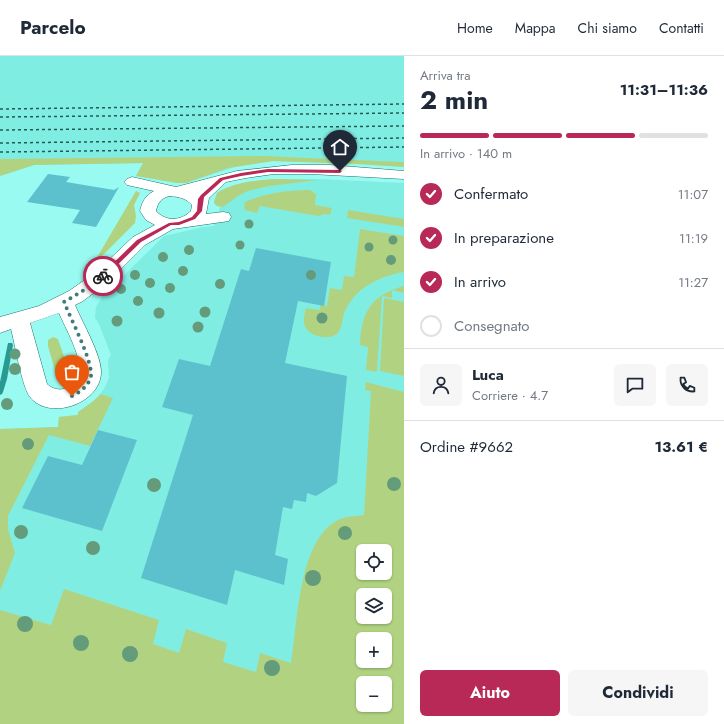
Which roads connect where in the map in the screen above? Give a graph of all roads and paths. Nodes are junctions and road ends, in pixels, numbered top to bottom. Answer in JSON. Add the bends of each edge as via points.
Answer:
{"nodes":[{"id":1,"x":404,"y":175,"type":"edge"},
{"id":2,"x":221,"y":179,"type":"junction"},
{"id":3,"x":176,"y":191,"type":"junction"},
{"id":4,"x":154,"y":198,"type":"junction"},
{"id":5,"x":200,"y":206,"type":"junction"},
{"id":6,"x":150,"y":215,"type":"junction"},
{"id":7,"x":187,"y":221,"type":"junction"},
{"id":8,"x":170,"y":224,"type":"junction"},
{"id":9,"x":139,"y":241,"type":"junction"},
{"id":10,"x":64,"y":302,"type":"junction"},
{"id":11,"x":19,"y":320,"type":"junction"},
{"id":12,"x":0,"y":325,"type":"edge"}],
"edges":[{"from":1,"to":2,"type":"street","via":[[280,170]]},
{"from":2,"to":3,"type":"street"},
{"from":2,"to":5,"type":"street","via":[[200,199]]},
{"from":3,"to":4,"type":"street","via":[[163,193]]},
{"from":3,"to":4,"type":"street","via":[[136,183],[150,192]]},
{"from":3,"to":5,"type":"street","via":[[192,196]]},
{"from":4,"to":6,"type":"street","via":[[148,206]]},
{"from":5,"to":7,"type":"street","via":[[197,214]]},
{"from":5,"to":7,"type":"street","via":[[223,217]]},
{"from":6,"to":8,"type":"street"},
{"from":6,"to":9,"type":"street"},
{"from":7,"to":8,"type":"street"},
{"from":8,"to":9,"type":"street"},
{"from":9,"to":10,"type":"street","via":[[102,277]]},
{"from":10,"to":11,"type":"street"},
{"from":10,"to":11,"type":"street","via":[[91,370],[87,384],[79,393],[72,396],[52,398],[43,395],[37,389]]},
{"from":11,"to":12,"type":"street"}]}
